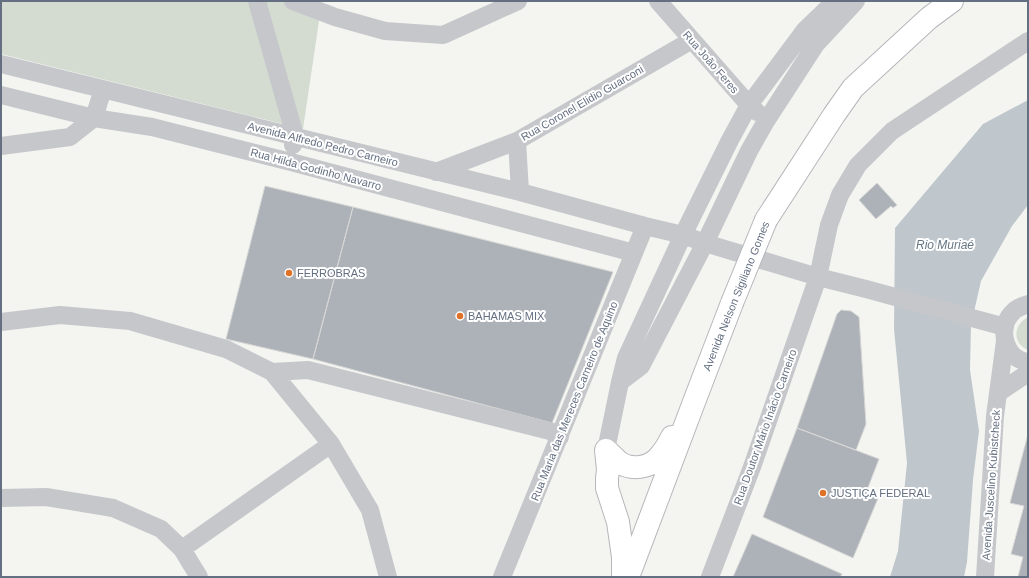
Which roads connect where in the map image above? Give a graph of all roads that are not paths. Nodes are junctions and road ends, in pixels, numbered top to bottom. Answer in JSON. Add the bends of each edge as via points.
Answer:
{"nodes":[{"id":1,"x":257,"y":1,"type":"edge"},
{"id":2,"x":293,"y":1,"type":"edge"},
{"id":3,"x":518,"y":1,"type":"edge"},
{"id":4,"x":658,"y":1,"type":"edge"},
{"id":5,"x":835,"y":1,"type":"edge"},
{"id":6,"x":856,"y":1,"type":"edge"},
{"id":7,"x":952,"y":1,"type":"edge"},
{"id":8,"x":692,"y":40,"type":"junction"},
{"id":9,"x":1028,"y":41,"type":"edge"},
{"id":10,"x":1,"y":64,"type":"edge"},
{"id":11,"x":103,"y":89,"type":"junction"},
{"id":12,"x":1,"y":95,"type":"edge"},
{"id":13,"x":749,"y":105,"type":"junction"},
{"id":14,"x":94,"y":118,"type":"junction"},
{"id":15,"x":766,"y":121,"type":"junction"},
{"id":16,"x":295,"y":136,"type":"junction"},
{"id":17,"x":517,"y":140,"type":"junction"},
{"id":18,"x":1,"y":146,"type":"edge"},
{"id":19,"x":290,"y":162,"type":"junction"},
{"id":20,"x":436,"y":172,"type":"junction"},
{"id":21,"x":520,"y":192,"type":"junction"},
{"id":22,"x":644,"y":226,"type":"junction"},
{"id":23,"x":683,"y":235,"type":"junction"},
{"id":24,"x":705,"y":243,"type":"junction"},
{"id":25,"x":634,"y":254,"type":"junction"},
{"id":26,"x":818,"y":277,"type":"junction"},
{"id":27,"x":1025,"y":302,"type":"edge"},
{"id":28,"x":1,"y":322,"type":"edge"},
{"id":29,"x":1005,"y":334,"type":"junction"},
{"id":30,"x":1028,"y":362,"type":"edge"},
{"id":31,"x":272,"y":372,"type":"junction"},
{"id":32,"x":1028,"y":373,"type":"edge"},
{"id":33,"x":620,"y":382,"type":"junction"},
{"id":34,"x":998,"y":393,"type":"junction"},
{"id":35,"x":694,"y":402,"type":"junction"},
{"id":36,"x":560,"y":437,"type":"junction"},
{"id":37,"x":331,"y":444,"type":"junction"},
{"id":38,"x":606,"y":450,"type":"junction"},
{"id":39,"x":1,"y":498,"type":"edge"},
{"id":40,"x":182,"y":548,"type":"junction"},
{"id":41,"x":199,"y":577,"type":"edge"},
{"id":42,"x":388,"y":577,"type":"edge"},
{"id":43,"x":502,"y":577,"type":"edge"},
{"id":44,"x":623,"y":577,"type":"edge"},
{"id":45,"x":628,"y":577,"type":"edge"},
{"id":46,"x":710,"y":577,"type":"edge"},
{"id":47,"x":985,"y":577,"type":"edge"}],
"edges":[{"from":1,"to":16,"type":"street"},
{"from":2,"to":3,"type":"street","via":[[335,17],[385,31],[443,35]]},
{"from":4,"to":8,"type":"street","name":"Rua João Feres"},
{"from":5,"to":13,"type":"street","via":[[805,30]]},
{"from":6,"to":15,"type":"street","via":[[816,44]]},
{"from":7,"to":35,"type":"highway","name":"Avenida Nelson Sigiliano Gomes","bridge":true,"via":[[929,18],[853,88],[766,220]]},
{"from":8,"to":13,"type":"street","name":"Rua João Feres"},
{"from":8,"to":17,"type":"street","name":"Rua Coronel Elidio Guarconi"},
{"from":9,"to":26,"type":"street","name":"Rua Doutor Mário Inácio Carneiro","via":[[892,131],[858,165],[840,195],[829,225]]},
{"from":10,"to":11,"type":"street","name":"Avenida Alfredo Pedro Carneiro"},
{"from":11,"to":14,"type":"street"},
{"from":11,"to":16,"type":"street","name":"Avenida Alfredo Pedro Carneiro"},
{"from":12,"to":14,"type":"street"},
{"from":13,"to":15,"type":"street","name":"Rua João Feres"},
{"from":13,"to":23,"type":"street"},
{"from":14,"to":18,"type":"street","via":[[70,137]]},
{"from":14,"to":19,"type":"street","name":"Rua Hilda Godinho Navarro","via":[[152,127]]},
{"from":15,"to":24,"type":"street"},
{"from":16,"to":19,"type":"street"},
{"from":16,"to":20,"type":"street","name":"Avenida Alfredo Pedro Carneiro"},
{"from":17,"to":20,"type":"street"},
{"from":17,"to":21,"type":"street","name":"Rua Coronel Elidio Guarconi"},
{"from":19,"to":25,"type":"street","name":"Rua Hilda Godinho Navarro"},
{"from":20,"to":21,"type":"street","name":"Avenida Alfredo Pedro Carneiro"},
{"from":21,"to":22,"type":"street","name":"Avenida Alfredo Pedro Carneiro"},
{"from":22,"to":23,"type":"street","name":"Avenida Alfredo Pedro Carneiro"},
{"from":22,"to":25,"type":"street","name":"Rua Maria das Mereces Carneiro de Aquino"},
{"from":23,"to":24,"type":"street","name":"Avenida Alfredo Pedro Carneiro"},
{"from":23,"to":33,"type":"street","via":[[626,358]]},
{"from":24,"to":26,"type":"street","name":"Avenida Alfredo Pedro Carneiro"},
{"from":24,"to":33,"type":"street","via":[[641,366]]},
{"from":25,"to":36,"type":"street","name":"Rua Maria das Mereces Carneiro de Aquino"},
{"from":26,"to":29,"type":"street","via":[[981,320]]},
{"from":26,"to":46,"type":"street","name":"Rua Doutor Mário Inácio Carneiro","via":[[752,467]]},
{"from":27,"to":29,"type":"street","name":"Avenida Juscelino Kubistcheck","via":[[1006,322]]},
{"from":28,"to":31,"type":"street","via":[[60,315],[130,321],[226,349]]},
{"from":29,"to":30,"type":"street","via":[[1009,350],[1016,358]]},
{"from":29,"to":34,"type":"street","name":"Avenida Juscelino Kubistcheck"},
{"from":31,"to":36,"type":"street","via":[[308,370],[550,432]]},
{"from":31,"to":37,"type":"street"},
{"from":32,"to":34,"type":"street"},
{"from":33,"to":38,"type":"street"},
{"from":34,"to":47,"type":"street","name":"Avenida Juscelino Kubistcheck"},
{"from":35,"to":38,"type":"highway","via":[[664,452],[648,465],[637,468],[620,463]]},
{"from":35,"to":45,"type":"highway","name":"Avenida Nelson Sigiliano Gomes"},
{"from":36,"to":43,"type":"street","name":"Rua Maria das Mereces Carneiro de Aquino"},
{"from":37,"to":40,"type":"street"},
{"from":37,"to":42,"type":"street","via":[[370,510]]},
{"from":38,"to":44,"type":"highway","via":[[607,488],[618,522]]},
{"from":39,"to":40,"type":"street","via":[[46,497],[113,508],[161,529]]},
{"from":40,"to":41,"type":"street"}]}
